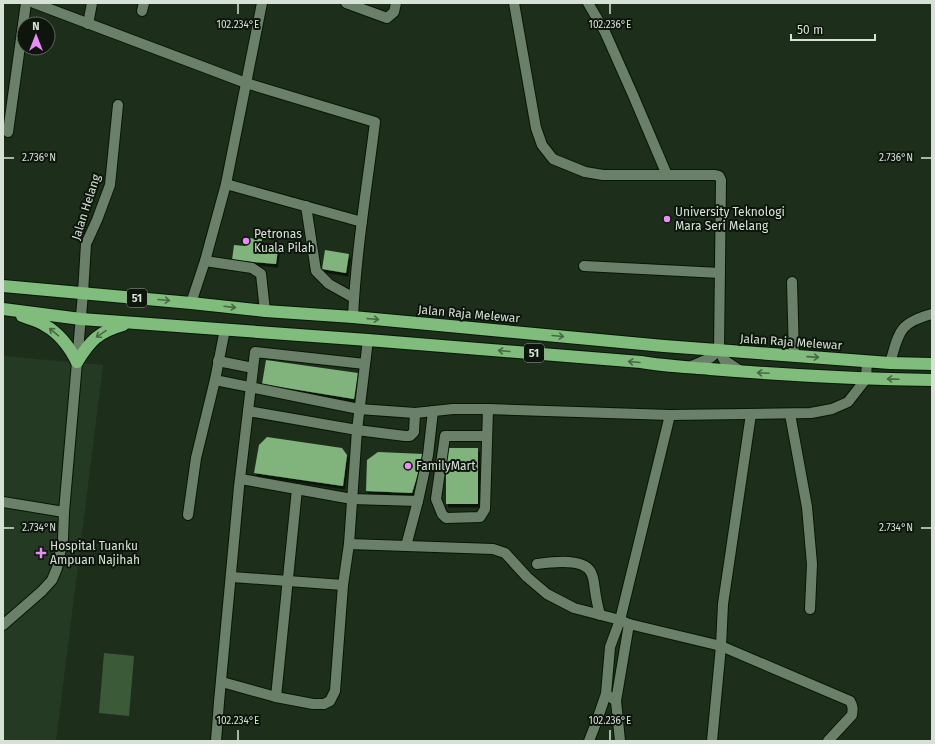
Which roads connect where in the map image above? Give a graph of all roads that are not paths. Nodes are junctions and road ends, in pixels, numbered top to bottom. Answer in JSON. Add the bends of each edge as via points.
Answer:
{"nodes":[{"id":1,"x":26,"y":3,"type":"edge"},
{"id":2,"x":92,"y":3,"type":"edge"},
{"id":3,"x":262,"y":3,"type":"edge"},
{"id":4,"x":346,"y":3,"type":"edge"},
{"id":5,"x":396,"y":3,"type":"edge"},
{"id":6,"x":514,"y":3,"type":"edge"},
{"id":7,"x":588,"y":3,"type":"edge"},
{"id":8,"x":38,"y":4,"type":"edge"},
{"id":9,"x":88,"y":24,"type":"junction"},
{"id":10,"x":246,"y":83,"type":"junction"},
{"id":11,"x":118,"y":105,"type":"dead end"},
{"id":12,"x":8,"y":132,"type":"dead end"},
{"id":13,"x":667,"y":175,"type":"junction"},
{"id":14,"x":226,"y":184,"type":"junction"},
{"id":15,"x":306,"y":206,"type":"junction"},
{"id":16,"x":362,"y":222,"type":"junction"},
{"id":17,"x":205,"y":261,"type":"junction"},
{"id":18,"x":584,"y":266,"type":"dead end"},
{"id":19,"x":720,"y":273,"type":"junction"},
{"id":20,"x":792,"y":282,"type":"dead end"},
{"id":21,"x":3,"y":286,"type":"edge"},
{"id":22,"x":83,"y":293,"type":"junction"},
{"id":23,"x":354,"y":298,"type":"junction"},
{"id":24,"x":191,"y":303,"type":"junction"},
{"id":25,"x":3,"y":309,"type":"edge"},
{"id":26,"x":265,"y":311,"type":"junction"},
{"id":27,"x":932,"y":314,"type":"edge"},
{"id":28,"x":353,"y":318,"type":"junction"},
{"id":29,"x":81,"y":319,"type":"junction"},
{"id":30,"x":136,"y":323,"type":"junction"},
{"id":31,"x":225,"y":329,"type":"junction"},
{"id":32,"x":368,"y":340,"type":"junction"},
{"id":33,"x":664,"y":346,"type":"junction"},
{"id":34,"x":719,"y":350,"type":"junction"},
{"id":35,"x":794,"y":356,"type":"junction"},
{"id":36,"x":218,"y":361,"type":"junction"},
{"id":37,"x":867,"y":361,"type":"junction"},
{"id":38,"x":77,"y":362,"type":"junction"},
{"id":39,"x":890,"y":363,"type":"junction"},
{"id":40,"x":365,"y":364,"type":"junction"},
{"id":41,"x":932,"y":364,"type":"edge"},
{"id":42,"x":663,"y":365,"type":"junction"},
{"id":43,"x":689,"y":367,"type":"junction"},
{"id":44,"x":253,"y":368,"type":"junction"},
{"id":45,"x":742,"y":372,"type":"junction"},
{"id":46,"x":866,"y":379,"type":"junction"},
{"id":47,"x":215,"y":380,"type":"junction"},
{"id":48,"x":932,"y":380,"type":"edge"},
{"id":49,"x":251,"y":388,"type":"junction"},
{"id":50,"x":359,"y":409,"type":"junction"},
{"id":51,"x":488,"y":409,"type":"junction"},
{"id":52,"x":248,"y":411,"type":"junction"},
{"id":53,"x":433,"y":411,"type":"junction"},
{"id":54,"x":415,"y":413,"type":"junction"},
{"id":55,"x":751,"y":414,"type":"junction"},
{"id":56,"x":790,"y":414,"type":"junction"},
{"id":57,"x":670,"y":415,"type":"junction"},
{"id":58,"x":357,"y":430,"type":"junction"},
{"id":59,"x":487,"y":436,"type":"junction"},
{"id":60,"x":241,"y":479,"type":"junction"},
{"id":61,"x":297,"y":489,"type":"junction"},
{"id":62,"x":352,"y":499,"type":"junction"},
{"id":63,"x":418,"y":501,"type":"junction"},
{"id":64,"x":3,"y":502,"type":"edge"},
{"id":65,"x":64,"y":512,"type":"junction"},
{"id":66,"x":188,"y":515,"type":"dead end"},
{"id":67,"x":349,"y":544,"type":"junction"},
{"id":68,"x":406,"y":546,"type":"junction"},
{"id":69,"x":537,"y":564,"type":"dead end"},
{"id":70,"x":232,"y":577,"type":"junction"},
{"id":71,"x":288,"y":581,"type":"junction"},
{"id":72,"x":343,"y":585,"type":"junction"},
{"id":73,"x":810,"y":609,"type":"dead end"},
{"id":74,"x":600,"y":615,"type":"junction"},
{"id":75,"x":624,"y":622,"type":"junction"},
{"id":76,"x":3,"y":625,"type":"edge"},
{"id":77,"x":720,"y":646,"type":"junction"},
{"id":78,"x":222,"y":682,"type":"junction"},
{"id":79,"x":606,"y":694,"type":"junction"},
{"id":80,"x":276,"y":697,"type":"junction"},
{"id":81,"x":616,"y":701,"type":"junction"},
{"id":82,"x":216,"y":741,"type":"edge"},
{"id":83,"x":588,"y":741,"type":"edge"},
{"id":84,"x":620,"y":741,"type":"edge"},
{"id":85,"x":712,"y":741,"type":"edge"},
{"id":86,"x":828,"y":741,"type":"edge"}],
"edges":[{"from":1,"to":12,"type":"street"},
{"from":2,"to":9,"type":"street"},
{"from":3,"to":10,"type":"street"},
{"from":4,"to":5,"type":"street","via":[[387,18],[394,12]]},
{"from":6,"to":13,"type":"street","via":[[536,128],[542,145],[553,159],[585,172],[604,175]]},
{"from":7,"to":13,"type":"street","via":[[605,32]]},
{"from":8,"to":9,"type":"street"},
{"from":9,"to":10,"type":"street"},
{"from":10,"to":14,"type":"street"},
{"from":10,"to":16,"type":"street","via":[[375,122]]},
{"from":11,"to":22,"type":"street","name":"Jalan Helang","via":[[110,185],[86,244]]},
{"from":13,"to":19,"type":"street","via":[[715,175],[722,180]]},
{"from":14,"to":15,"type":"street"},
{"from":14,"to":17,"type":"street"},
{"from":15,"to":16,"type":"street"},
{"from":15,"to":23,"type":"street","via":[[316,271],[329,284]]},
{"from":16,"to":23,"type":"street"},
{"from":17,"to":24,"type":"street"},
{"from":17,"to":26,"type":"street","via":[[252,268],[261,274]]},
{"from":18,"to":19,"type":"street"},
{"from":19,"to":34,"type":"street"},
{"from":20,"to":35,"type":"street"},
{"from":21,"to":22,"type":"highway","name":"Jalan Raja Melewar","number":"51"},
{"from":22,"to":24,"type":"highway","name":"Jalan Raja Melewar","number":"51","one_way":true},
{"from":22,"to":29,"type":"street","name":"Jalan Helang"},
{"from":23,"to":28,"type":"street"},
{"from":24,"to":26,"type":"highway","name":"Jalan Raja Melewar","number":"51","one_way":true},
{"from":25,"to":29,"type":"highway","number":"51"},
{"from":38,"to":25,"type":"highway","one_way":true,"via":[[61,338],[46,326]]},
{"from":26,"to":28,"type":"highway","name":"Jalan Raja Melewar","number":"51"},
{"from":27,"to":39,"type":"street","via":[[917,318],[904,326],[897,337]]},
{"from":28,"to":33,"type":"highway","name":"Jalan Raja Melewar","number":"51","one_way":true},
{"from":29,"to":30,"type":"highway","number":"51"},
{"from":29,"to":38,"type":"street","name":"Jalan Helang"},
{"from":30,"to":31,"type":"highway","number":"51"},
{"from":30,"to":38,"type":"highway","one_way":true,"via":[[102,333],[91,341]]},
{"from":31,"to":32,"type":"highway","number":"51"},
{"from":31,"to":36,"type":"street"},
{"from":32,"to":40,"type":"street"},
{"from":42,"to":32,"type":"highway","number":"51","one_way":true},
{"from":33,"to":34,"type":"highway","name":"Jalan Raja Melewar","number":"51"},
{"from":33,"to":42,"type":"highway","via":[[673,350],[674,355]]},
{"from":34,"to":35,"type":"highway","name":"Jalan Raja Melewar","number":"51"},
{"from":34,"to":43,"type":"street","via":[[710,358]]},
{"from":34,"to":45,"type":"street","via":[[724,360]]},
{"from":35,"to":37,"type":"highway","name":"Jalan Raja Melewar","number":"51","one_way":true},
{"from":36,"to":44,"type":"street"},
{"from":36,"to":47,"type":"street"},
{"from":37,"to":39,"type":"highway","name":"Jalan Raja Melewar","number":"51"},
{"from":37,"to":46,"type":"street"},
{"from":38,"to":65,"type":"street","name":"Jalan Helang"},
{"from":39,"to":41,"type":"highway","name":"Jalan Raja Melewar","number":"51"},
{"from":40,"to":44,"type":"street","via":[[255,352]]},
{"from":40,"to":50,"type":"street"},
{"from":42,"to":43,"type":"highway","number":"51"},
{"from":43,"to":45,"type":"highway","number":"51"},
{"from":44,"to":49,"type":"street"},
{"from":46,"to":45,"type":"highway","number":"51","one_way":true},
{"from":48,"to":46,"type":"highway","number":"51","one_way":true},
{"from":46,"to":56,"type":"street","via":[[848,402],[832,409]]},
{"from":47,"to":49,"type":"street"},
{"from":47,"to":66,"type":"street","via":[[196,458]]},
{"from":49,"to":50,"type":"street"},
{"from":49,"to":52,"type":"street"},
{"from":50,"to":54,"type":"street"},
{"from":50,"to":58,"type":"street"},
{"from":51,"to":53,"type":"street"},
{"from":51,"to":57,"type":"street"},
{"from":51,"to":59,"type":"street"},
{"from":52,"to":58,"type":"street"},
{"from":52,"to":60,"type":"street"},
{"from":53,"to":54,"type":"street"},
{"from":53,"to":63,"type":"street","via":[[428,455]]},
{"from":54,"to":58,"type":"street","via":[[414,432],[410,436]]},
{"from":55,"to":56,"type":"street"},
{"from":55,"to":57,"type":"street"},
{"from":55,"to":77,"type":"street","via":[[723,604]]},
{"from":56,"to":73,"type":"street","via":[[807,507],[812,564]]},
{"from":57,"to":75,"type":"street"},
{"from":58,"to":62,"type":"street"},
{"from":59,"to":59,"type":"street","via":[[486,509],[480,517],[446,518],[436,499],[445,436]]},
{"from":60,"to":61,"type":"street"},
{"from":60,"to":70,"type":"street"},
{"from":61,"to":62,"type":"street"},
{"from":61,"to":71,"type":"street"},
{"from":62,"to":63,"type":"street"},
{"from":62,"to":67,"type":"street"},
{"from":63,"to":68,"type":"street"},
{"from":64,"to":65,"type":"street"},
{"from":65,"to":76,"type":"street","name":"Jalan Helang","via":[[62,546],[52,580]]},
{"from":67,"to":68,"type":"street"},
{"from":67,"to":72,"type":"street"},
{"from":68,"to":74,"type":"street","via":[[492,549],[505,553],[547,594],[574,608]]},
{"from":69,"to":74,"type":"street","via":[[570,562],[583,564],[589,568]]},
{"from":70,"to":71,"type":"street"},
{"from":70,"to":78,"type":"street"},
{"from":71,"to":72,"type":"street"},
{"from":71,"to":80,"type":"street"},
{"from":72,"to":80,"type":"street","via":[[334,691],[330,701],[313,704]]},
{"from":74,"to":75,"type":"street"},
{"from":75,"to":77,"type":"street"},
{"from":75,"to":79,"type":"street","via":[[610,648]]},
{"from":75,"to":81,"type":"street"},
{"from":77,"to":85,"type":"street"},
{"from":77,"to":86,"type":"street","via":[[850,701],[852,715]]},
{"from":78,"to":80,"type":"street"},
{"from":78,"to":82,"type":"street"},
{"from":79,"to":81,"type":"street"},
{"from":79,"to":83,"type":"street"},
{"from":81,"to":84,"type":"street"}]}
